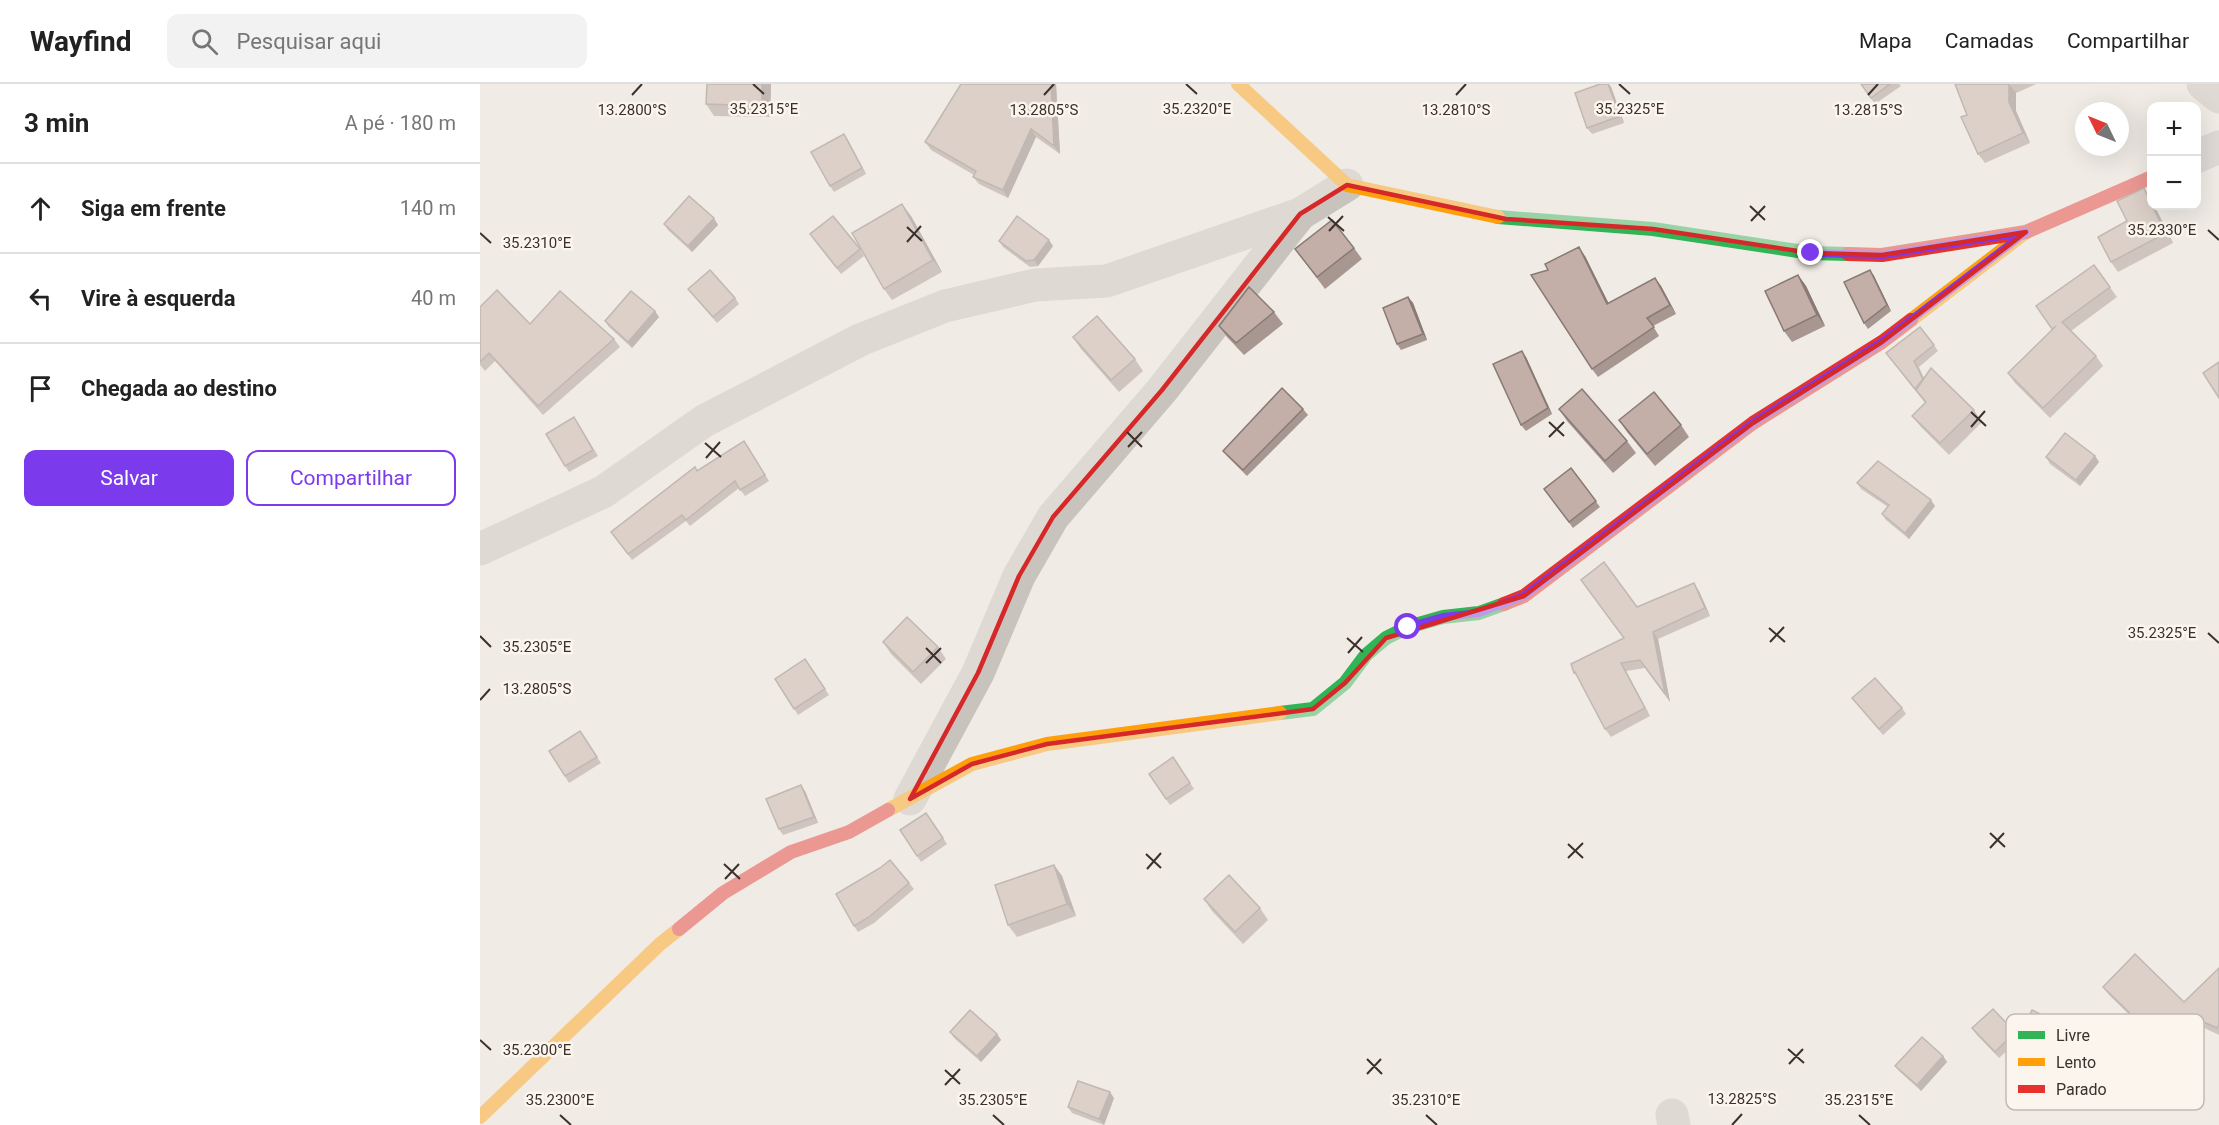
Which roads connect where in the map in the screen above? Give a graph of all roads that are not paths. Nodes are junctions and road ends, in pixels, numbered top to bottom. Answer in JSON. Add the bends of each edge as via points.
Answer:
{"nodes":[{"id":1,"x":1238,"y":84,"type":"edge"},
{"id":2,"x":2203,"y":84,"type":"edge"},
{"id":3,"x":2219,"y":98,"type":"edge"},
{"id":4,"x":2219,"y":147,"type":"edge"},
{"id":5,"x":2198,"y":156,"type":"edge"},
{"id":6,"x":2147,"y":179,"type":"edge"},
{"id":7,"x":1347,"y":185,"type":"junction"},
{"id":8,"x":1300,"y":214,"type":"junction"},
{"id":9,"x":2026,"y":232,"type":"junction"},
{"id":10,"x":480,"y":549,"type":"edge"},
{"id":11,"x":910,"y":800,"type":"junction"},
{"id":12,"x":480,"y":1116,"type":"edge"}],
"edges":[{"from":1,"to":7,"type":"street"},
{"from":2,"to":3,"type":"street"},
{"from":4,"to":5,"type":"street"},
{"from":6,"to":9,"type":"street"},
{"from":7,"to":8,"type":"street"},
{"from":7,"to":9,"type":"street","via":[[1506,219],[1653,229],[1811,253],[1882,255]]},
{"from":8,"to":10,"type":"street","via":[[1107,281],[1035,285],[945,306],[860,340],[704,422],[603,492]]},
{"from":8,"to":11,"type":"street","via":[[1162,390],[1053,517],[1019,576],[978,673]]},
{"from":9,"to":11,"type":"street","via":[[1882,342],[1753,423],[1524,596],[1479,613],[1443,617],[1408,627],[1386,638],[1366,655],[1345,683],[1313,709],[1047,744],[972,764]]},
{"from":11,"to":12,"type":"street","via":[[849,832],[791,852],[723,893],[660,944]]}]}
